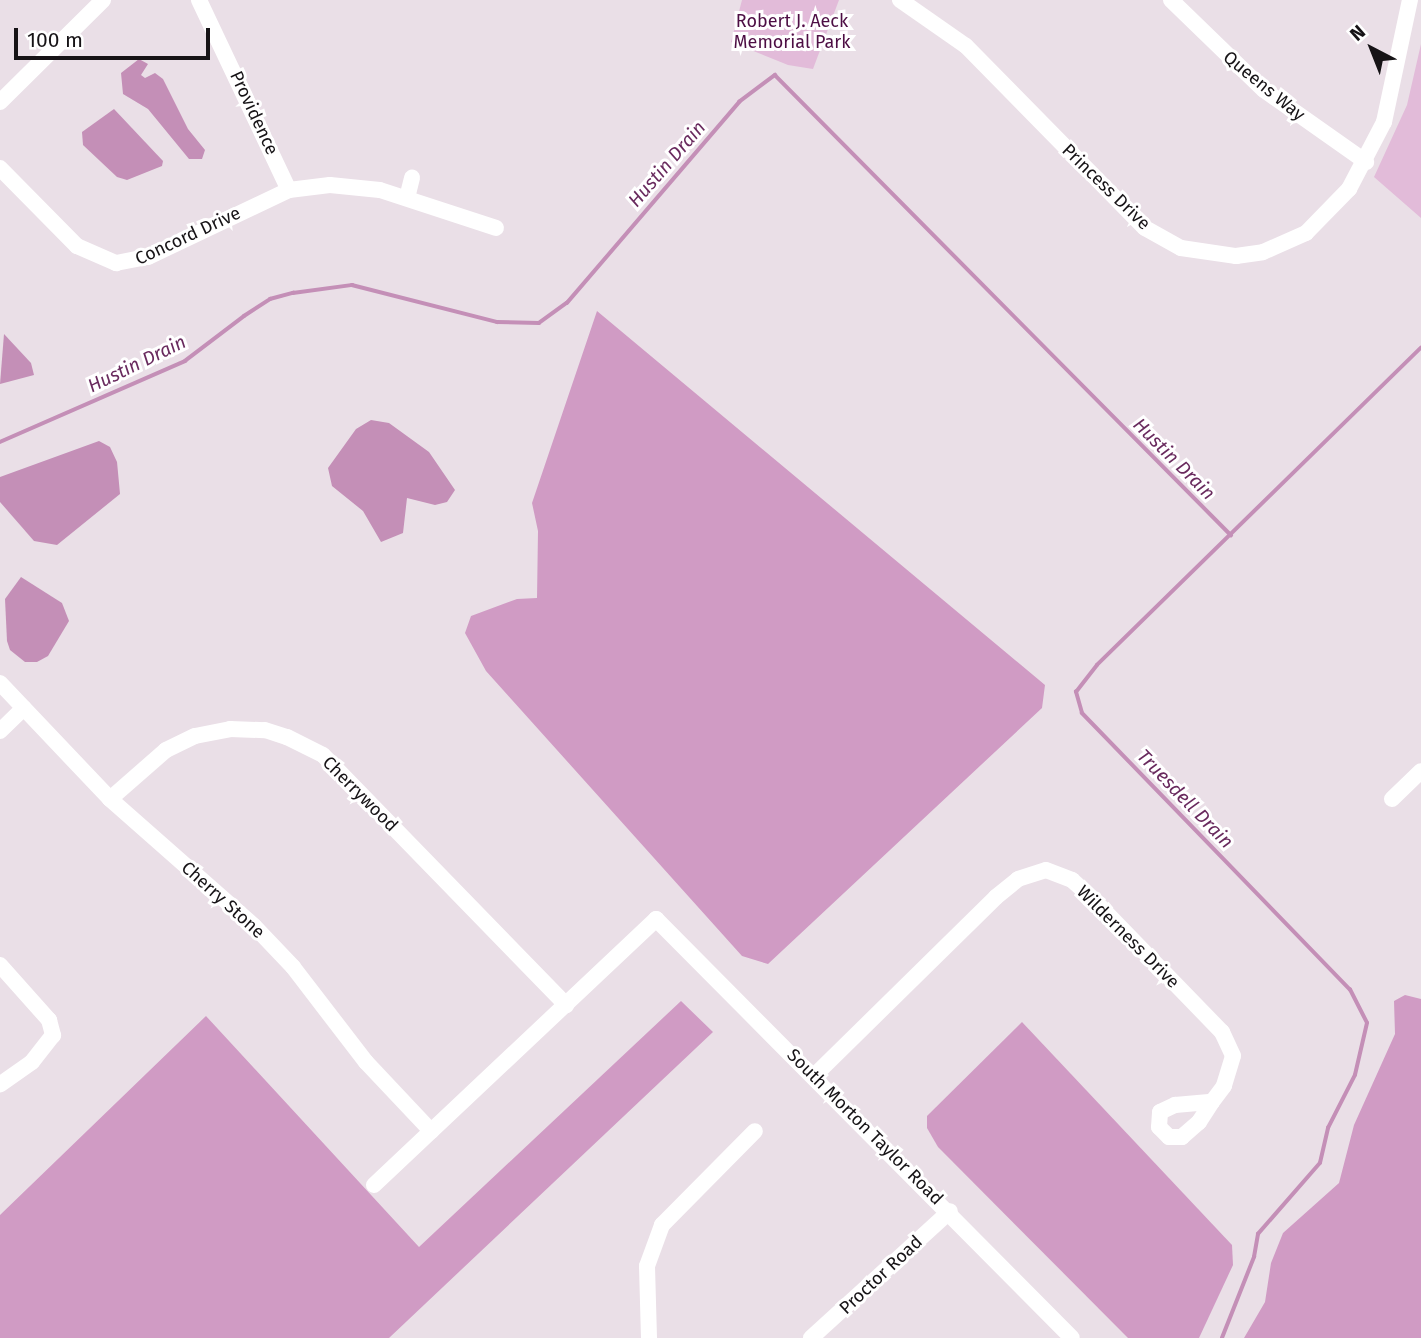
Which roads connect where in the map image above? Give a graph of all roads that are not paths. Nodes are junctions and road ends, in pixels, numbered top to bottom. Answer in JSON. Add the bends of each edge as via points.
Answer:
{"nodes":[{"id":1,"x":103,"y":0,"type":"edge"},
{"id":2,"x":199,"y":0,"type":"edge"},
{"id":3,"x":900,"y":0,"type":"edge"},
{"id":4,"x":1171,"y":0,"type":"edge"},
{"id":5,"x":1410,"y":0,"type":"edge"},
{"id":6,"x":0,"y":102,"type":"edge"},
{"id":7,"x":1366,"y":162,"type":"junction"},
{"id":8,"x":0,"y":168,"type":"edge"},
{"id":9,"x":412,"y":178,"type":"dead end"},
{"id":10,"x":289,"y":190,"type":"junction"},
{"id":11,"x":407,"y":198,"type":"junction"},
{"id":12,"x":496,"y":229,"type":"dead end"},
{"id":13,"x":0,"y":684,"type":"edge"},
{"id":14,"x":24,"y":708,"type":"junction"},
{"id":15,"x":0,"y":731,"type":"edge"},
{"id":16,"x":1421,"y":771,"type":"edge"},
{"id":17,"x":110,"y":799,"type":"junction"},
{"id":18,"x":1392,"y":799,"type":"dead end"},
{"id":19,"x":0,"y":965,"type":"edge"},
{"id":20,"x":566,"y":1005,"type":"junction"},
{"id":21,"x":814,"y":1076,"type":"junction"},
{"id":22,"x":0,"y":1084,"type":"edge"},
{"id":23,"x":1212,"y":1102,"type":"dead end"},
{"id":24,"x":431,"y":1131,"type":"junction"},
{"id":25,"x":755,"y":1131,"type":"dead end"},
{"id":26,"x":374,"y":1185,"type":"dead end"},
{"id":27,"x":950,"y":1211,"type":"junction"},
{"id":28,"x":649,"y":1338,"type":"edge"},
{"id":29,"x":811,"y":1338,"type":"edge"},
{"id":30,"x":1072,"y":1338,"type":"edge"}],
"edges":[{"from":1,"to":6,"type":"street"},
{"from":2,"to":10,"type":"street","name":"Providence"},
{"from":3,"to":7,"type":"street","name":"Princess Drive","via":[[966,46],[1134,219],[1181,248],[1236,256],[1285,244],[1329,212]]},
{"from":4,"to":7,"type":"street","name":"Queens Way","via":[[1264,90]]},
{"from":5,"to":7,"type":"street","name":"Princess Drive","via":[[1384,122]]},
{"from":8,"to":10,"type":"street","name":"Concord Drive","via":[[77,246],[116,263],[148,257]]},
{"from":9,"to":11,"type":"street"},
{"from":10,"to":11,"type":"street","name":"Concord Drive","via":[[352,185]]},
{"from":11,"to":12,"type":"street","name":"Concord Drive"},
{"from":13,"to":14,"type":"street","name":"Cherry Stone"},
{"from":14,"to":15,"type":"street"},
{"from":14,"to":17,"type":"street","name":"Cherry Stone"},
{"from":16,"to":18,"type":"street"},
{"from":17,"to":20,"type":"street","name":"Cherrywood","via":[[166,750],[195,736],[256,729],[296,741],[336,768]]},
{"from":17,"to":24,"type":"street","name":"Cherry Stone","via":[[240,912],[293,967],[366,1062]]},
{"from":19,"to":22,"type":"street","via":[[49,1020],[53,1035],[32,1062]]},
{"from":20,"to":21,"type":"street","name":"South Morton Taylor Road","via":[[656,919]]},
{"from":20,"to":24,"type":"street"},
{"from":21,"to":23,"type":"street","name":"Wilderness Drive","via":[[996,897],[1018,879],[1046,870],[1072,880],[1094,900],[1222,1032],[1233,1056],[1224,1086]]},
{"from":21,"to":27,"type":"street","name":"South Morton Taylor Road"},
{"from":24,"to":26,"type":"street"},
{"from":25,"to":28,"type":"street","via":[[662,1225],[647,1266]]},
{"from":27,"to":29,"type":"street","name":"Proctor Road"},
{"from":27,"to":30,"type":"street","name":"South Morton Taylor Road"}]}
